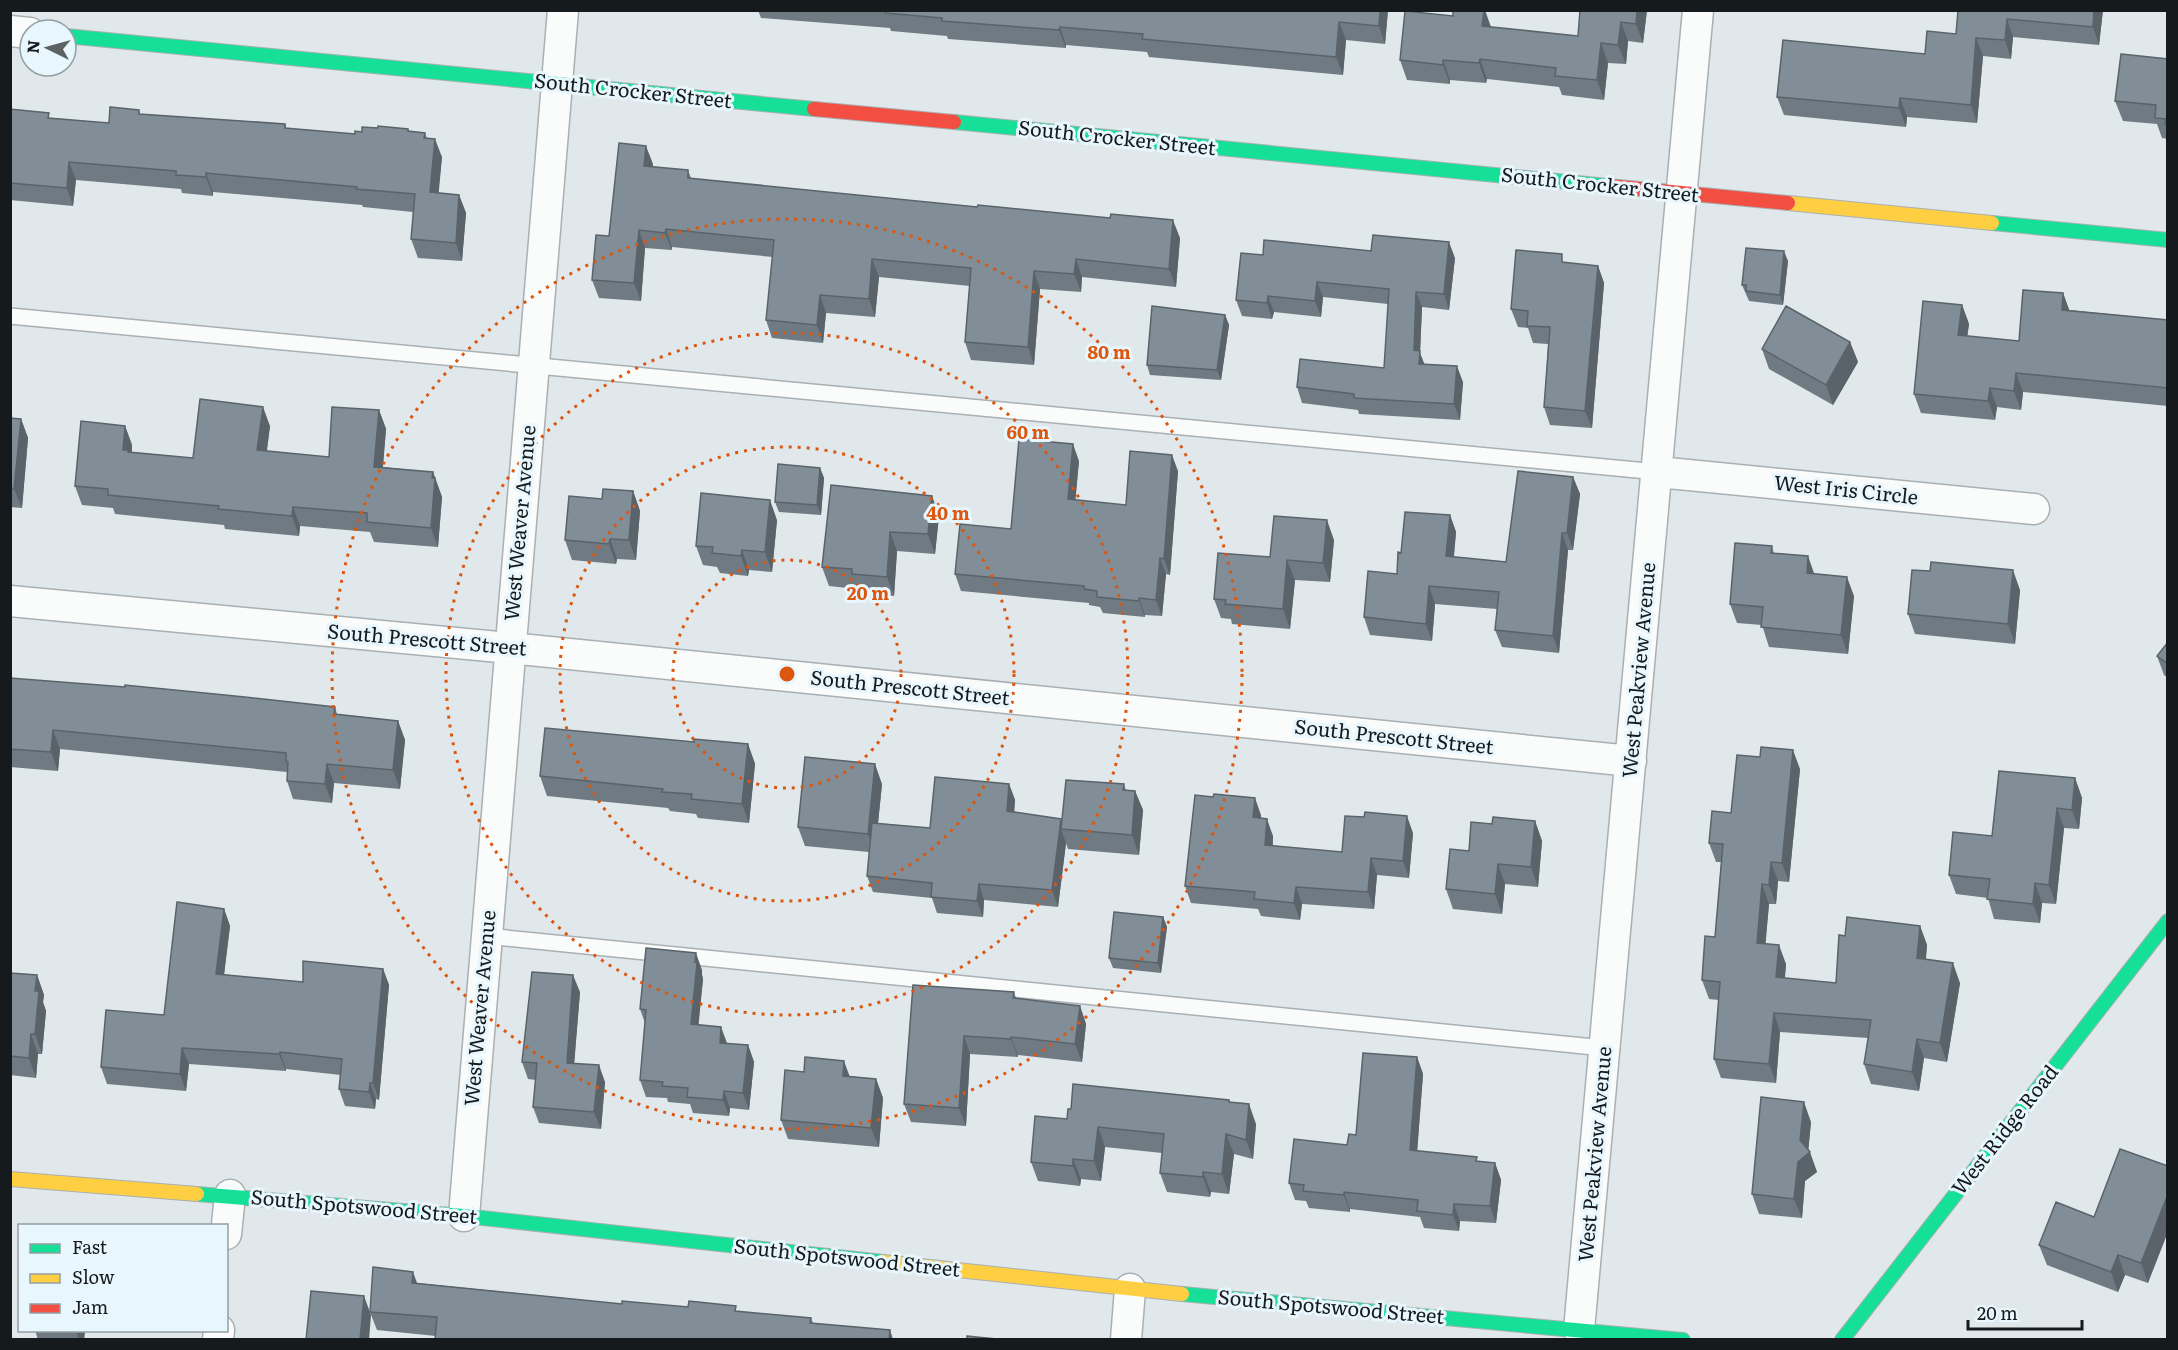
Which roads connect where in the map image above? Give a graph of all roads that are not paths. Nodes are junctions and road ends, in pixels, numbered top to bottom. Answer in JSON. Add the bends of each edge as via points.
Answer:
{"nodes":[{"id":1,"x":563,"y":10,"type":"edge"},
{"id":2,"x":1698,"y":10,"type":"edge"},
{"id":3,"x":78,"y":37,"type":"edge"},
{"id":4,"x":556,"y":84,"type":"junction"},
{"id":5,"x":1682,"y":193,"type":"junction"},
{"id":6,"x":2168,"y":240,"type":"edge"},
{"id":7,"x":10,"y":316,"type":"edge"},
{"id":8,"x":533,"y":365,"type":"junction"},
{"id":9,"x":1658,"y":472,"type":"junction"},
{"id":10,"x":2034,"y":509,"type":"dead end"},
{"id":11,"x":10,"y":601,"type":"edge"},
{"id":12,"x":510,"y":648,"type":"junction"},
{"id":13,"x":1630,"y":760,"type":"junction"},
{"id":14,"x":2168,"y":921,"type":"edge"},
{"id":15,"x":486,"y":936,"type":"junction"},
{"id":16,"x":1604,"y":1047,"type":"junction"},
{"id":17,"x":10,"y":1179,"type":"edge"},
{"id":18,"x":230,"y":1196,"type":"junction"},
{"id":19,"x":464,"y":1216,"type":"junction"},
{"id":20,"x":227,"y":1224,"type":"edge"},
{"id":21,"x":1131,"y":1288,"type":"junction"},
{"id":22,"x":1580,"y":1330,"type":"junction"},
{"id":23,"x":1617,"y":1336,"type":"edge"},
{"id":24,"x":1126,"y":1340,"type":"edge"},
{"id":25,"x":1683,"y":1340,"type":"edge"},
{"id":26,"x":1842,"y":1340,"type":"edge"}],
"edges":[{"from":1,"to":4,"type":"street","name":"West Weaver Avenue"},
{"from":2,"to":5,"type":"street","name":"West Peakview Avenue"},
{"from":3,"to":4,"type":"street","name":"South Crocker Street"},
{"from":4,"to":5,"type":"street","name":"South Crocker Street"},
{"from":4,"to":8,"type":"street","name":"West Weaver Avenue"},
{"from":5,"to":6,"type":"street","name":"South Crocker Street"},
{"from":5,"to":9,"type":"street","name":"West Peakview Avenue"},
{"from":7,"to":8,"type":"lane"},
{"from":8,"to":9,"type":"lane"},
{"from":8,"to":12,"type":"street","name":"West Weaver Avenue"},
{"from":9,"to":10,"type":"street","name":"West Iris Circle"},
{"from":9,"to":13,"type":"street","name":"West Peakview Avenue"},
{"from":11,"to":12,"type":"street","name":"South Prescott Street"},
{"from":12,"to":13,"type":"street","name":"South Prescott Street"},
{"from":12,"to":15,"type":"street","name":"West Weaver Avenue"},
{"from":13,"to":16,"type":"street","name":"West Peakview Avenue"},
{"from":14,"to":26,"type":"street","name":"West Ridge Road"},
{"from":15,"to":16,"type":"lane"},
{"from":15,"to":19,"type":"street","name":"West Weaver Avenue"},
{"from":16,"to":22,"type":"street","name":"West Peakview Avenue"},
{"from":17,"to":18,"type":"street","name":"South Spotswood Street"},
{"from":18,"to":19,"type":"street","name":"South Spotswood Street"},
{"from":18,"to":20,"type":"street"},
{"from":19,"to":21,"type":"street","name":"South Spotswood Street"},
{"from":21,"to":22,"type":"street","name":"South Spotswood Street"},
{"from":21,"to":24,"type":"street"},
{"from":22,"to":23,"type":"street","name":"South Spotswood Street"},
{"from":23,"to":25,"type":"street","name":"South Spotswood Street"}]}
